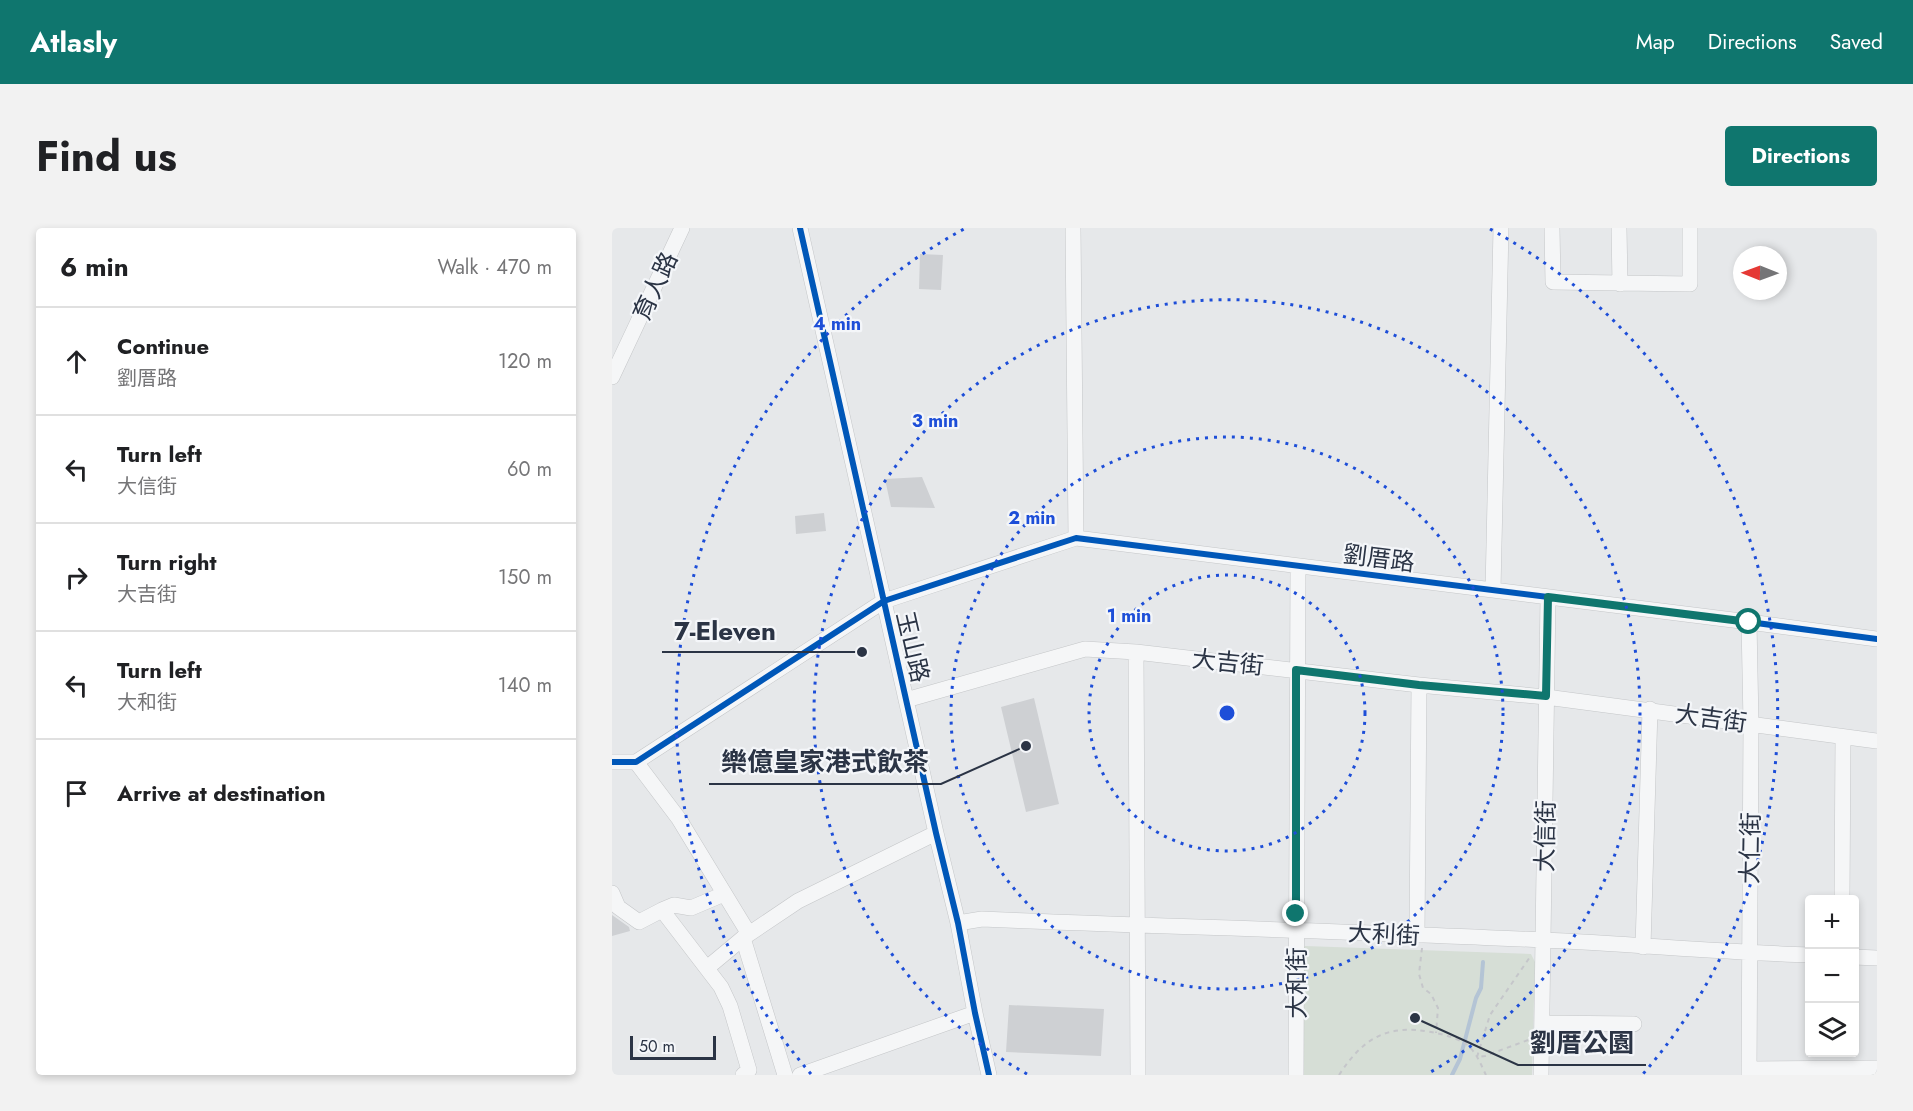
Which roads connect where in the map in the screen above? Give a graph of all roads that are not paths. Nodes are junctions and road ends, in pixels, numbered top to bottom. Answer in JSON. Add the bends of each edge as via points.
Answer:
{"nodes":[{"id":1,"x":682,"y":228,"type":"edge"},
{"id":2,"x":800,"y":228,"type":"edge"},
{"id":3,"x":1073,"y":228,"type":"edge"},
{"id":4,"x":1501,"y":228,"type":"edge"},
{"id":5,"x":1552,"y":228,"type":"edge"},
{"id":6,"x":1620,"y":228,"type":"edge"},
{"id":7,"x":1690,"y":228,"type":"edge"},
{"id":8,"x":1620,"y":284,"type":"junction"},
{"id":9,"x":612,"y":377,"type":"edge"},
{"id":10,"x":1076,"y":538,"type":"junction"},
{"id":11,"x":1298,"y":567,"type":"junction"},
{"id":12,"x":1492,"y":590,"type":"junction"},
{"id":13,"x":1548,"y":597,"type":"junction"},
{"id":14,"x":884,"y":601,"type":"junction"},
{"id":15,"x":1749,"y":622,"type":"junction"},
{"id":16,"x":1877,"y":639,"type":"edge"},
{"id":17,"x":1136,"y":652,"type":"junction"},
{"id":18,"x":1296,"y":670,"type":"junction"},
{"id":19,"x":1419,"y":685,"type":"junction"},
{"id":20,"x":1546,"y":696,"type":"junction"},
{"id":21,"x":906,"y":700,"type":"junction"},
{"id":22,"x":1650,"y":709,"type":"junction"},
{"id":23,"x":1751,"y":723,"type":"junction"},
{"id":24,"x":1843,"y":736,"type":"junction"},
{"id":25,"x":1877,"y":741,"type":"edge"},
{"id":26,"x":612,"y":762,"type":"edge"},
{"id":27,"x":636,"y":762,"type":"junction"},
{"id":28,"x":936,"y":833,"type":"junction"},
{"id":29,"x":612,"y":893,"type":"edge"},
{"id":30,"x":724,"y":894,"type":"junction"},
{"id":31,"x":1842,"y":895,"type":"edge"},
{"id":32,"x":662,"y":910,"type":"junction"},
{"id":33,"x":958,"y":923,"type":"junction"},
{"id":34,"x":1137,"y":925,"type":"junction"},
{"id":35,"x":1296,"y":930,"type":"junction"},
{"id":36,"x":746,"y":936,"type":"junction"},
{"id":37,"x":1420,"y":936,"type":"junction"},
{"id":38,"x":1544,"y":940,"type":"junction"},
{"id":39,"x":1644,"y":947,"type":"junction"},
{"id":40,"x":1749,"y":954,"type":"junction"},
{"id":41,"x":1805,"y":955,"type":"edge"},
{"id":42,"x":1859,"y":957,"type":"edge"},
{"id":43,"x":1877,"y":958,"type":"edge"},
{"id":44,"x":707,"y":968,"type":"junction"},
{"id":45,"x":975,"y":1013,"type":"junction"},
{"id":46,"x":1542,"y":1023,"type":"junction"},
{"id":47,"x":1634,"y":1024,"type":"dead end"},
{"id":48,"x":1877,"y":1068,"type":"edge"},
{"id":49,"x":1749,"y":1072,"type":"edge"},
{"id":50,"x":743,"y":1075,"type":"edge"},
{"id":51,"x":785,"y":1075,"type":"edge"},
{"id":52,"x":800,"y":1075,"type":"edge"},
{"id":53,"x":988,"y":1075,"type":"edge"},
{"id":54,"x":1138,"y":1075,"type":"edge"},
{"id":55,"x":1296,"y":1075,"type":"edge"},
{"id":56,"x":1541,"y":1075,"type":"edge"}],
"edges":[{"from":1,"to":9,"type":"street","name":"育人路"},
{"from":2,"to":14,"type":"street","name":"玉山路"},
{"from":3,"to":10,"type":"street"},
{"from":4,"to":12,"type":"street"},
{"from":5,"to":8,"type":"street","via":[[1553,282]]},
{"from":6,"to":8,"type":"street"},
{"from":7,"to":8,"type":"street","via":[[1690,284]]},
{"from":10,"to":11,"type":"street","name":"劉厝路"},
{"from":10,"to":14,"type":"street","name":"劉厝路"},
{"from":11,"to":12,"type":"street","name":"劉厝路"},
{"from":11,"to":18,"type":"street","name":"大和街"},
{"from":12,"to":13,"type":"street","name":"劉厝路"},
{"from":13,"to":15,"type":"street","name":"劉厝路"},
{"from":13,"to":20,"type":"street","name":"大信街"},
{"from":14,"to":21,"type":"street","name":"玉山路"},
{"from":14,"to":27,"type":"street","name":"劉厝路"},
{"from":15,"to":16,"type":"street","name":"劉厝路"},
{"from":15,"to":23,"type":"street","name":"大仁街"},
{"from":17,"to":18,"type":"street","name":"大吉街"},
{"from":17,"to":21,"type":"street","name":"大吉街","via":[[1085,649]]},
{"from":17,"to":34,"type":"street"},
{"from":18,"to":19,"type":"street","name":"大吉街"},
{"from":18,"to":35,"type":"street","name":"大和街"},
{"from":19,"to":20,"type":"street","name":"大吉街"},
{"from":19,"to":37,"type":"street"},
{"from":20,"to":22,"type":"street","name":"大吉街"},
{"from":20,"to":38,"type":"street","name":"大信街"},
{"from":21,"to":28,"type":"street","name":"玉山路"},
{"from":22,"to":23,"type":"street","name":"大吉街"},
{"from":22,"to":39,"type":"street"},
{"from":23,"to":24,"type":"street","name":"大吉街"},
{"from":23,"to":40,"type":"street","name":"大仁街"},
{"from":24,"to":25,"type":"street","name":"大吉街"},
{"from":24,"to":31,"type":"street"},
{"from":26,"to":27,"type":"street"},
{"from":27,"to":30,"type":"street","via":[[679,819]]},
{"from":28,"to":33,"type":"street","name":"玉山路"},
{"from":28,"to":36,"type":"street","via":[[798,901]]},
{"from":29,"to":32,"type":"street","via":[[618,907],[639,922]]},
{"from":30,"to":32,"type":"street","via":[[691,908],[674,905]]},
{"from":30,"to":36,"type":"street"},
{"from":32,"to":44,"type":"street"},
{"from":33,"to":34,"type":"street","name":"大利街","via":[[982,919]]},
{"from":33,"to":45,"type":"street","name":"玉山路"},
{"from":34,"to":35,"type":"street","name":"大利街"},
{"from":34,"to":54,"type":"street"},
{"from":35,"to":37,"type":"street","name":"大利街"},
{"from":35,"to":55,"type":"street","name":"大和街"},
{"from":36,"to":44,"type":"street"},
{"from":36,"to":51,"type":"street"},
{"from":37,"to":38,"type":"street","name":"大利街"},
{"from":38,"to":39,"type":"street","name":"大利街"},
{"from":38,"to":46,"type":"street","name":"大信街"},
{"from":39,"to":40,"type":"street","name":"大利街"},
{"from":40,"to":41,"type":"street","name":"大利街"},
{"from":40,"to":49,"type":"street","name":"大仁街"},
{"from":42,"to":43,"type":"street"},
{"from":44,"to":50,"type":"street","via":[[729,1006],[749,1070]]},
{"from":45,"to":52,"type":"street"},
{"from":45,"to":53,"type":"street","name":"玉山路"},
{"from":46,"to":47,"type":"street"},
{"from":46,"to":56,"type":"street","name":"大信街"},
{"from":48,"to":49,"type":"street"}]}
